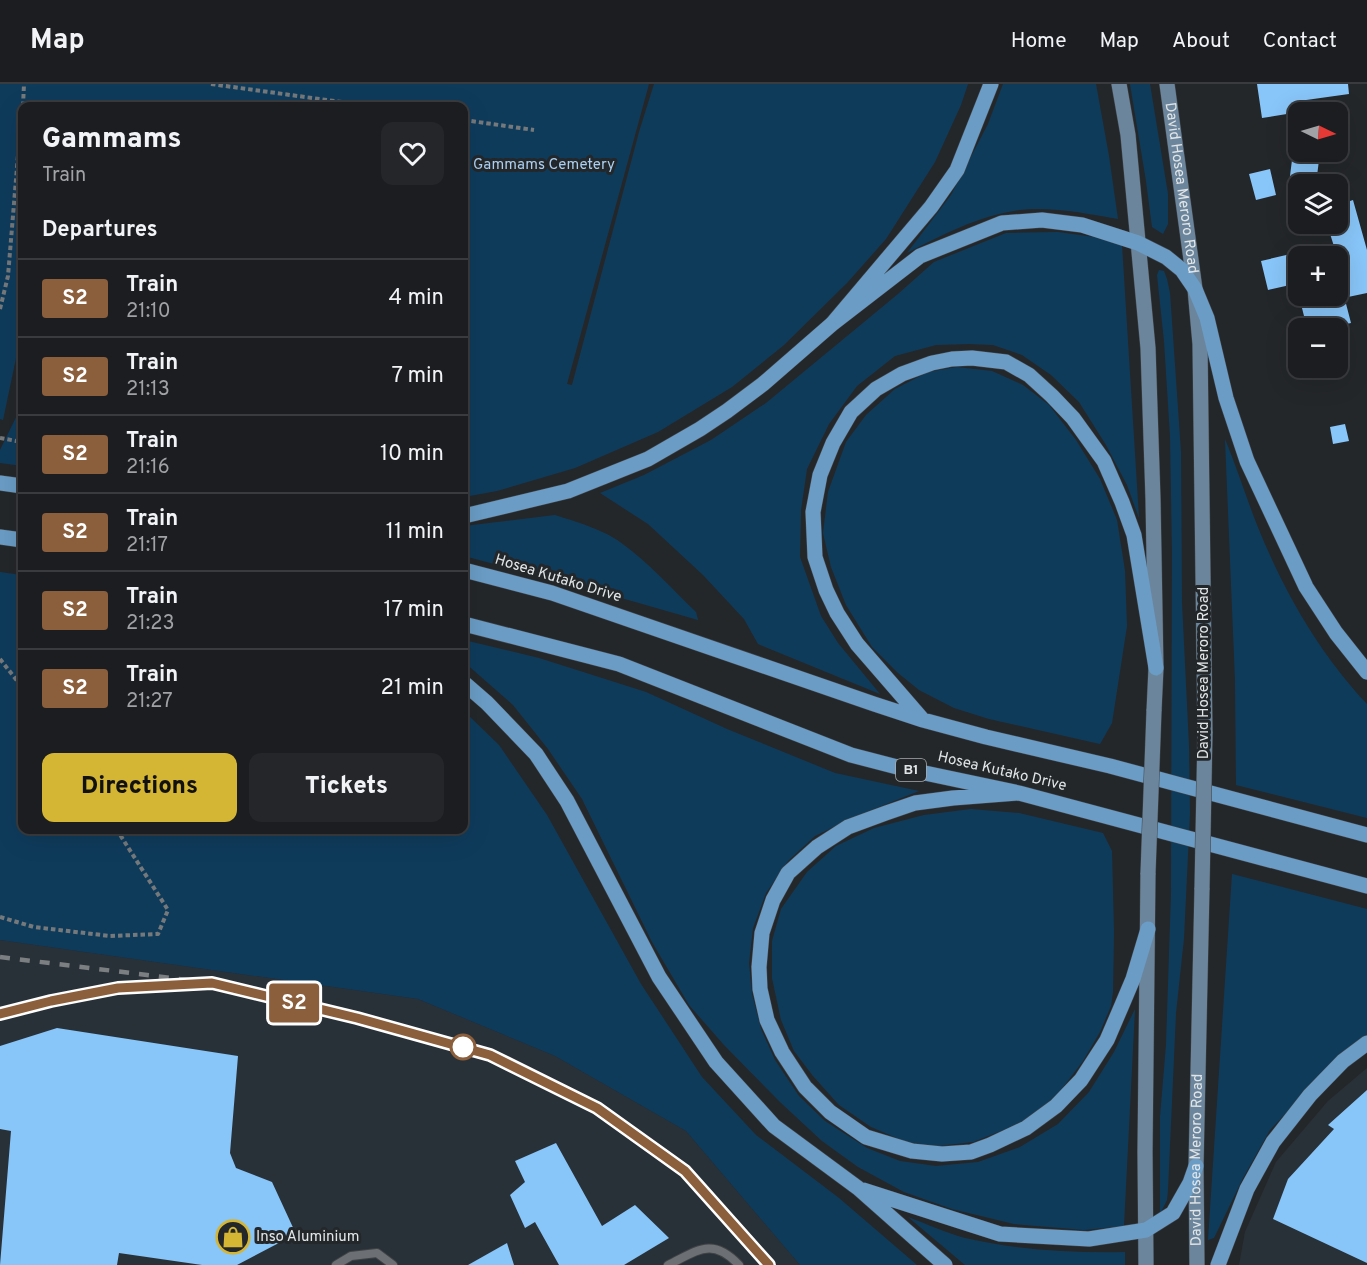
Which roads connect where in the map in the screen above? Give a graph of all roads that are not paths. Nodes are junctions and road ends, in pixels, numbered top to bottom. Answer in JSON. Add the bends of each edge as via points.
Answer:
{"nodes":[{"id":1,"x":991,"y":84,"type":"edge"},
{"id":2,"x":1119,"y":84,"type":"edge"},
{"id":3,"x":1167,"y":84,"type":"edge"},
{"id":4,"x":1138,"y":243,"type":"junction"},
{"id":5,"x":1196,"y":289,"type":"junction"},
{"id":6,"x":832,"y":324,"type":"junction"},
{"id":7,"x":0,"y":483,"type":"edge"},
{"id":8,"x":18,"y":485,"type":"edge"},
{"id":9,"x":468,"y":515,"type":"edge"},
{"id":10,"x":0,"y":537,"type":"edge"},
{"id":11,"x":18,"y":539,"type":"edge"},
{"id":12,"x":468,"y":571,"type":"edge"},
{"id":13,"x":468,"y":625,"type":"edge"},
{"id":14,"x":1156,"y":668,"type":"junction"},
{"id":15,"x":1367,"y":672,"type":"edge"},
{"id":16,"x":468,"y":686,"type":"edge"},
{"id":17,"x":923,"y":720,"type":"junction"},
{"id":18,"x":1019,"y":793,"type":"junction"},
{"id":19,"x":1367,"y":835,"type":"edge"},
{"id":20,"x":1367,"y":886,"type":"edge"},
{"id":21,"x":1148,"y":929,"type":"junction"},
{"id":22,"x":1367,"y":1043,"type":"edge"},
{"id":23,"x":1196,"y":1166,"type":"junction"},
{"id":24,"x":858,"y":1188,"type":"junction"},
{"id":25,"x":1146,"y":1230,"type":"junction"},
{"id":26,"x":336,"y":1265,"type":"edge"},
{"id":27,"x":393,"y":1265,"type":"edge"},
{"id":28,"x":668,"y":1265,"type":"edge"},
{"id":29,"x":739,"y":1265,"type":"edge"},
{"id":30,"x":945,"y":1265,"type":"edge"},
{"id":31,"x":1146,"y":1265,"type":"edge"},
{"id":32,"x":1197,"y":1265,"type":"edge"},
{"id":33,"x":1218,"y":1265,"type":"edge"}],
"edges":[{"from":1,"to":6,"type":"main road","via":[[957,170],[931,207]]},
{"from":2,"to":4,"type":"main road"},
{"from":3,"to":5,"type":"main road","name":"David Hosea Meroro Road"},
{"from":4,"to":5,"type":"main road","via":[[1174,262]]},
{"from":4,"to":6,"type":"main road","via":[[1082,225],[1042,220],[1002,223],[920,256]]},
{"from":4,"to":14,"type":"main road","via":[[1148,348]]},
{"from":5,"to":15,"type":"main road","via":[[1247,461],[1306,587]]},
{"from":5,"to":23,"type":"main road","name":"David Hosea Meroro Road","bridge":true,"via":[[1205,733]]},
{"from":6,"to":9,"type":"main road","via":[[728,411],[648,459],[568,492]]},
{"from":7,"to":8,"type":"main road"},
{"from":10,"to":11,"type":"main road"},
{"from":12,"to":17,"type":"main road","name":"Hosea Kutako Drive","via":[[552,592]]},
{"from":13,"to":18,"type":"main road","name":"Hosea Kutako Drive","number":"B1","via":[[619,664],[851,755]]},
{"from":14,"to":17,"type":"main road","via":[[1134,535],[1104,461],[1073,418],[1029,375],[1006,362],[972,358],[932,363],[876,389],[851,412],[820,475],[813,512],[815,557],[837,613],[857,644]]},
{"from":14,"to":21,"type":"main road","bridge":true},
{"from":16,"to":24,"type":"main road","via":[[536,753],[567,801],[660,977],[716,1062],[774,1126]]},
{"from":17,"to":19,"type":"main road","name":"Hosea Kutako Drive"},
{"from":18,"to":20,"type":"main road","name":"Hosea Kutako Drive","number":"B1"},
{"from":18,"to":21,"type":"main road","via":[[915,803],[886,813],[848,827],[788,873],[773,900],[762,933],[760,989],[767,1020],[805,1087],[830,1112],[866,1137],[912,1151],[942,1154],[971,1152],[990,1145],[1026,1128],[1082,1080],[1107,1040],[1133,979]]},
{"from":21,"to":25,"type":"main road"},
{"from":22,"to":33,"type":"main road","via":[[1310,1095],[1274,1142],[1247,1189]]},
{"from":23,"to":25,"type":"main road","via":[[1173,1213]]},
{"from":23,"to":32,"type":"main road","name":"David Hosea Meroro Road"},
{"from":24,"to":25,"type":"main road","via":[[1000,1234],[1089,1239]]},
{"from":24,"to":30,"type":"main road"},
{"from":25,"to":31,"type":"main road"},
{"from":26,"to":27,"type":"lane","via":[[351,1256],[377,1253]]},
{"from":28,"to":29,"type":"lane","via":[[714,1248],[730,1255]]}]}
